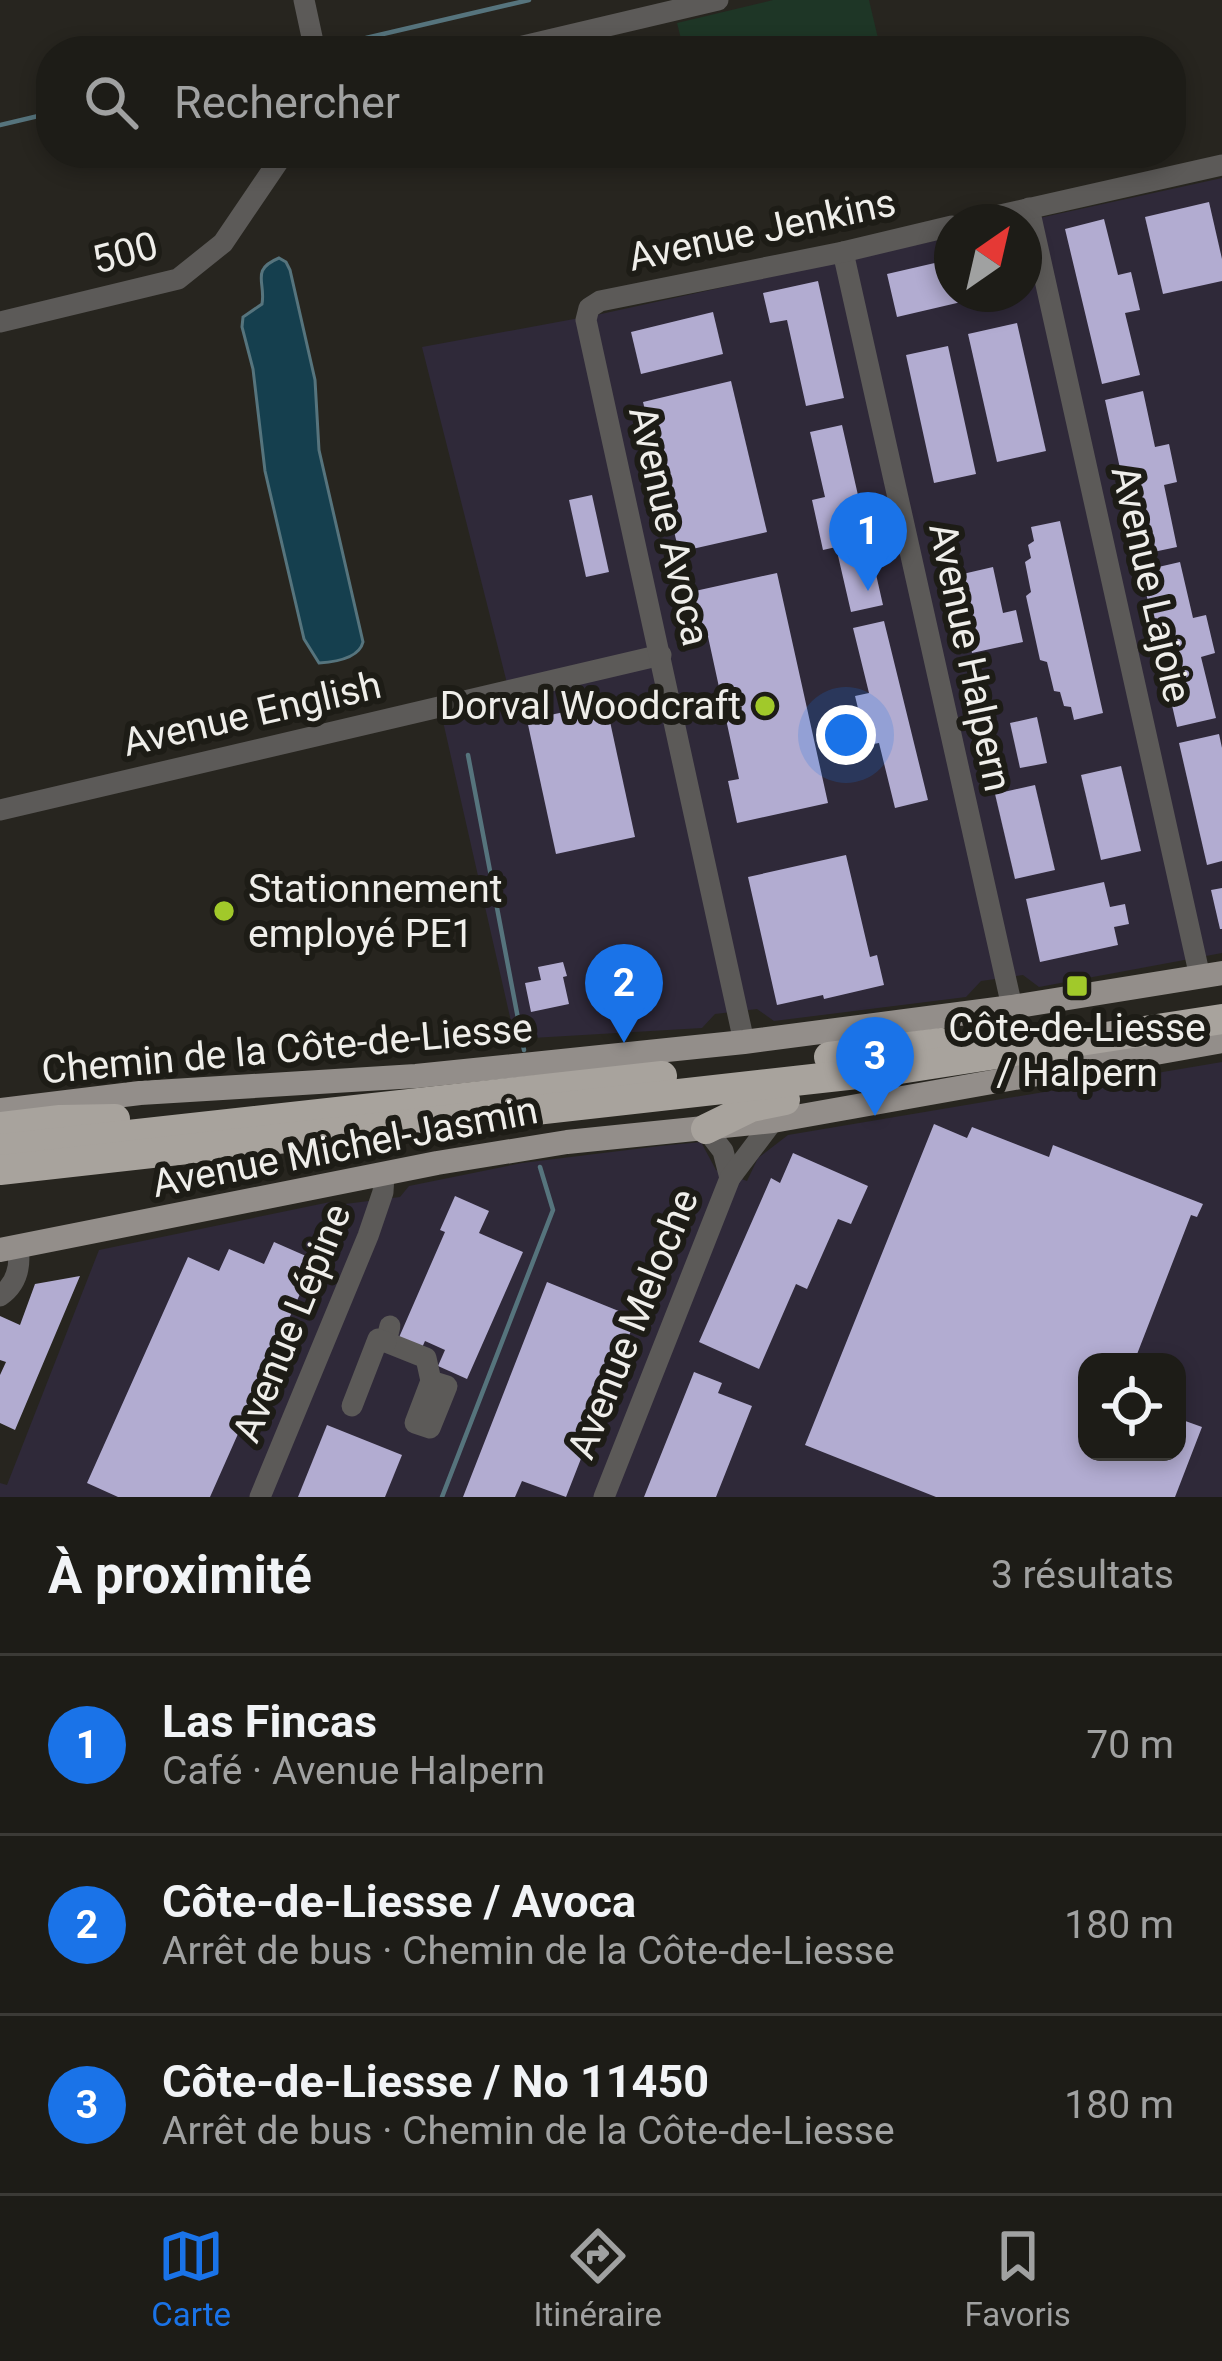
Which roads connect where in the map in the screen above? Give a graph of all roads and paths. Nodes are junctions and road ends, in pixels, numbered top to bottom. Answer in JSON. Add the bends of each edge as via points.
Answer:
{"nodes":[{"id":1,"x":304,"y":0,"type":"edge"},
{"id":2,"x":718,"y":0,"type":"edge"},
{"id":3,"x":312,"y":36,"type":"edge"},
{"id":4,"x":566,"y":36,"type":"edge"},
{"id":5,"x":1222,"y":165,"type":"edge"},
{"id":6,"x":274,"y":168,"type":"edge"},
{"id":7,"x":1042,"y":205,"type":"edge"},
{"id":8,"x":934,"y":230,"type":"edge"},
{"id":9,"x":843,"y":252,"type":"junction"},
{"id":10,"x":1042,"y":263,"type":"edge"},
{"id":11,"x":589,"y":308,"type":"joint"},
{"id":12,"x":0,"y":322,"type":"edge"},
{"id":13,"x":661,"y":655,"type":"junction"},
{"id":14,"x":0,"y":810,"type":"edge"},
{"id":15,"x":1211,"y":975,"type":"edge"},
{"id":16,"x":1222,"y":1000,"type":"edge"},
{"id":17,"x":1012,"y":1007,"type":"junction"},
{"id":18,"x":1222,"y":1019,"type":"edge"},
{"id":19,"x":1222,"y":1041,"type":"edge"},
{"id":20,"x":744,"y":1042,"type":"junction"},
{"id":21,"x":893,"y":1070,"type":"junction"},
{"id":22,"x":0,"y":1110,"type":"edge"},
{"id":23,"x":313,"y":1115,"type":"junction"},
{"id":24,"x":773,"y":1120,"type":"junction"},
{"id":25,"x":0,"y":1127,"type":"edge"},
{"id":26,"x":706,"y":1129,"type":"junction"},
{"id":27,"x":0,"y":1149,"type":"edge"},
{"id":28,"x":0,"y":1170,"type":"edge"},
{"id":29,"x":384,"y":1174,"type":"junction"},
{"id":30,"x":730,"y":1178,"type":"junction"},
{"id":31,"x":9,"y":1249,"type":"edge"},
{"id":32,"x":0,"y":1296,"type":"edge"},
{"id":33,"x":431,"y":1381,"type":"dead end"},
{"id":34,"x":352,"y":1406,"type":"dead end"},
{"id":35,"x":260,"y":1497,"type":"edge"},
{"id":36,"x":604,"y":1497,"type":"edge"}],
"edges":[{"from":1,"to":3,"type":"street"},
{"from":2,"to":4,"type":"street"},
{"from":5,"to":7,"type":"street"},
{"from":6,"to":12,"type":"street","name":"500","via":[[223,243],[178,279]]},
{"from":8,"to":9,"type":"street","name":"Avenue Jenkins"},
{"from":9,"to":11,"type":"street","name":"Avenue Jenkins"},
{"from":9,"to":17,"type":"street","name":"Avenue Halpern"},
{"from":10,"to":15,"type":"street","name":"Avenue Lajoie"},
{"from":11,"to":13,"type":"street","name":"Avenue Avoca"},
{"from":13,"to":14,"type":"street","name":"Avenue English"},
{"from":13,"to":20,"type":"street","name":"Avenue Avoca"},
{"from":15,"to":17,"type":"main road","name":"Chemin de la Côte-de-Liesse"},
{"from":16,"to":23,"type":"highway","via":[[849,1055]]},
{"from":17,"to":20,"type":"main road","name":"Chemin de la Côte-de-Liesse"},
{"from":18,"to":21,"type":"highway"},
{"from":19,"to":24,"type":"main road"},
{"from":20,"to":22,"type":"main road","name":"Chemin de la Côte-de-Liesse"},
{"from":21,"to":26,"type":"highway","via":[[751,1107]]},
{"from":21,"to":28,"type":"highway"},
{"from":23,"to":25,"type":"highway"},
{"from":23,"to":27,"type":"highway"},
{"from":24,"to":26,"type":"main road"},
{"from":24,"to":30,"type":"street","name":"Avenue Meloche"},
{"from":26,"to":29,"type":"main road","name":"Avenue Michel-Jasmin","via":[[567,1142]]},
{"from":26,"to":30,"type":"street","name":"Avenue Meloche","via":[[724,1151]]},
{"from":29,"to":31,"type":"main road","name":"Avenue Michel-Jasmin"},
{"from":29,"to":35,"type":"street","name":"Avenue Lépine","via":[[368,1236]]},
{"from":30,"to":36,"type":"street","name":"Avenue Meloche"},
{"from":31,"to":32,"type":"street","via":[[20,1261]]},
{"from":33,"to":34,"type":"street","via":[[426,1358],[387,1334]]}]}
